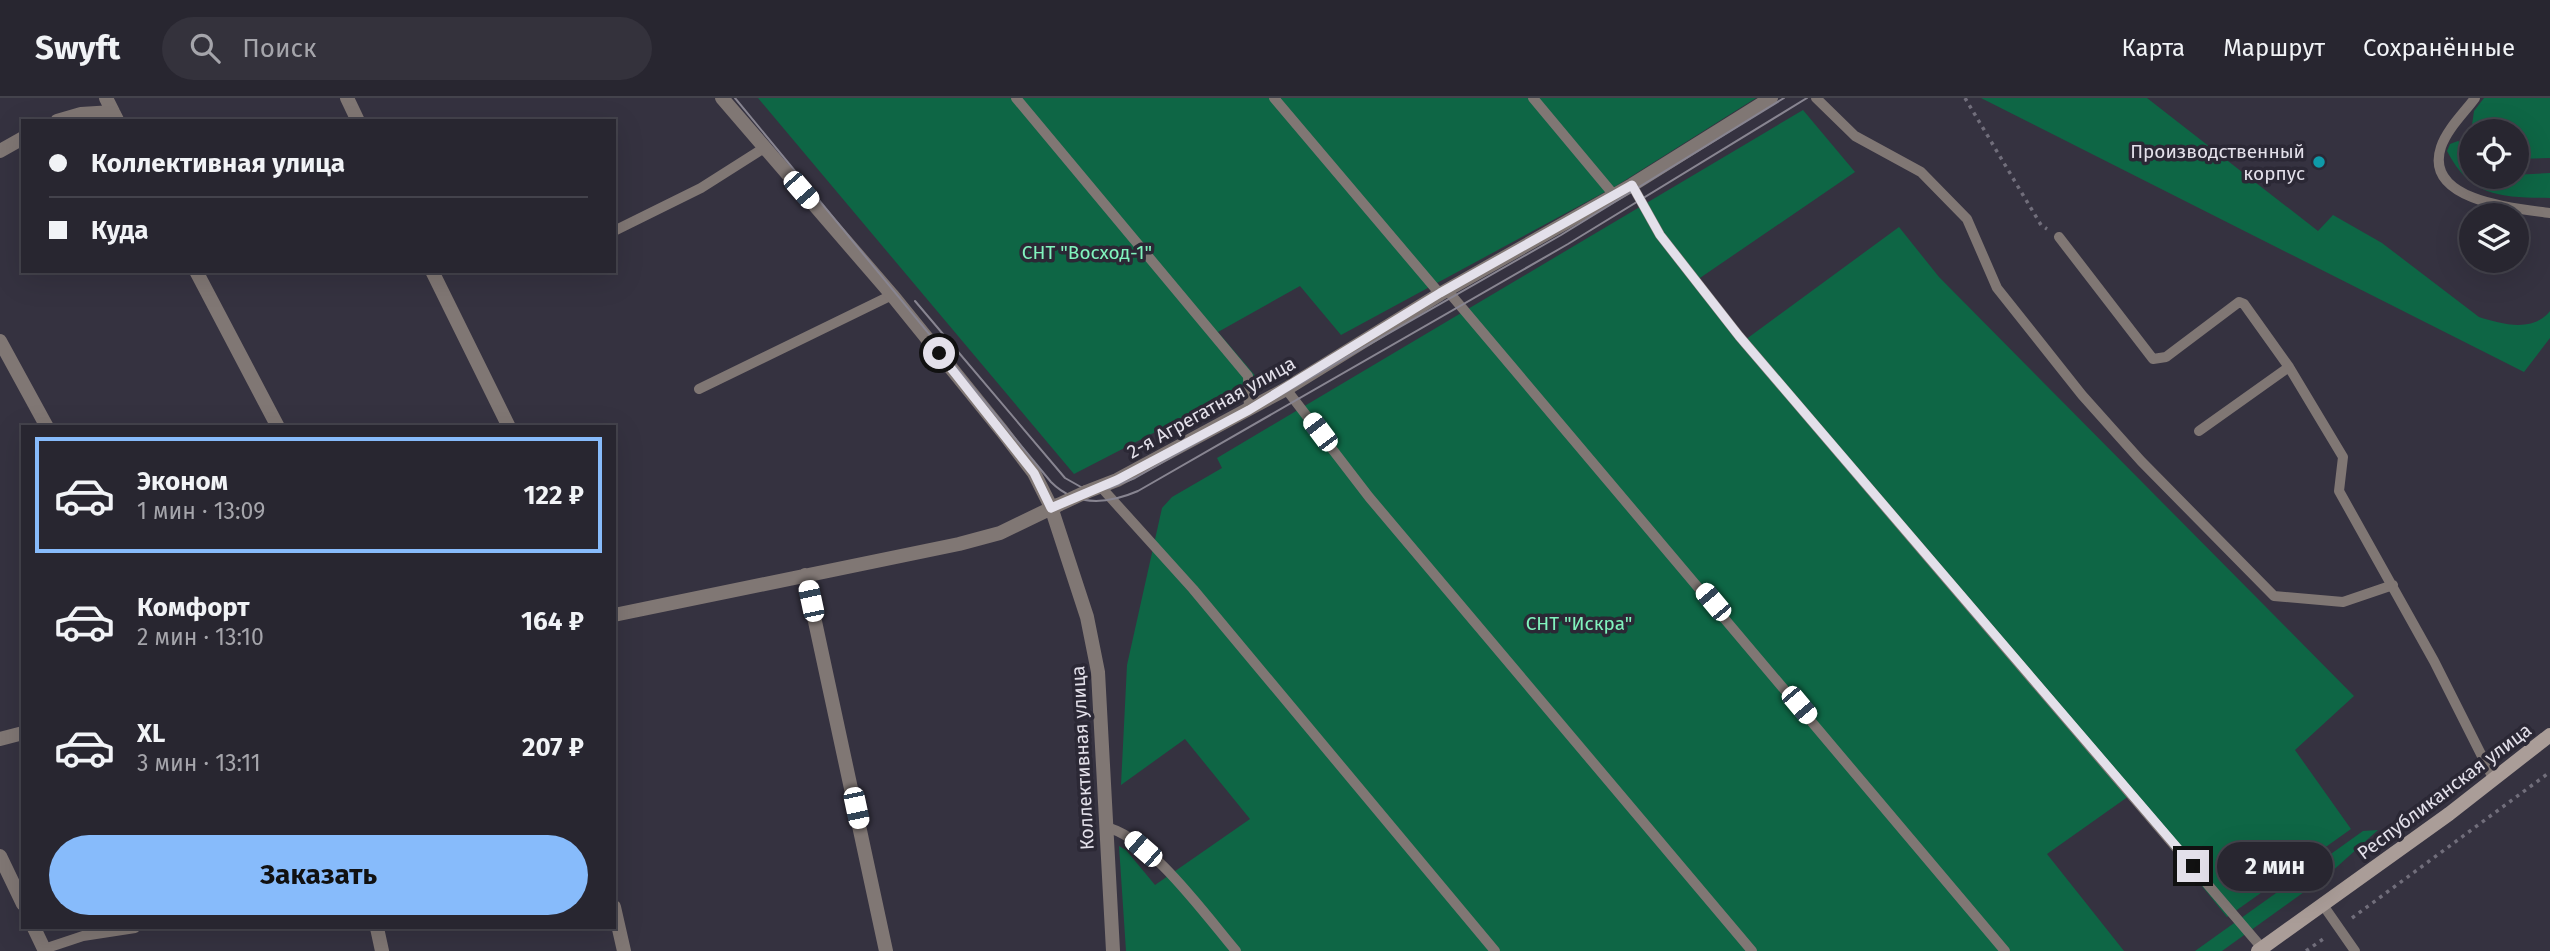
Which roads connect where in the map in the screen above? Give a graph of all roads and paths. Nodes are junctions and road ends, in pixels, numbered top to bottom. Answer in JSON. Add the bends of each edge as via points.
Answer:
{"nodes":[{"id":1,"x":106,"y":98,"type":"edge"},
{"id":2,"x":347,"y":98,"type":"edge"},
{"id":3,"x":722,"y":98,"type":"edge"},
{"id":4,"x":1016,"y":98,"type":"edge"},
{"id":5,"x":1274,"y":98,"type":"edge"},
{"id":6,"x":1533,"y":98,"type":"edge"},
{"id":7,"x":1771,"y":98,"type":"edge"},
{"id":8,"x":1816,"y":98,"type":"edge"},
{"id":9,"x":1965,"y":98,"type":"edge"},
{"id":10,"x":2475,"y":98,"type":"edge"},
{"id":11,"x":115,"y":116,"type":"edge"},
{"id":12,"x":64,"y":119,"type":"edge"},
{"id":13,"x":357,"y":119,"type":"edge"},
{"id":14,"x":21,"y":139,"type":"edge"},
{"id":15,"x":764,"y":148,"type":"junction"},
{"id":16,"x":0,"y":151,"type":"edge"},
{"id":17,"x":1632,"y":185,"type":"junction"},
{"id":18,"x":1614,"y":195,"type":"junction"},
{"id":19,"x":2550,"y":214,"type":"edge"},
{"id":20,"x":616,"y":230,"type":"edge"},
{"id":21,"x":2059,"y":237,"type":"joint"},
{"id":22,"x":198,"y":273,"type":"edge"},
{"id":23,"x":433,"y":273,"type":"edge"},
{"id":24,"x":1443,"y":292,"type":"junction"},
{"id":25,"x":892,"y":295,"type":"junction"},
{"id":26,"x":0,"y":341,"type":"edge"},
{"id":27,"x":2289,"y":367,"type":"junction"},
{"id":28,"x":699,"y":389,"type":"dead end"},
{"id":29,"x":1286,"y":389,"type":"junction"},
{"id":30,"x":1249,"y":410,"type":"junction"},
{"id":31,"x":46,"y":425,"type":"edge"},
{"id":32,"x":277,"y":425,"type":"edge"},
{"id":33,"x":508,"y":425,"type":"edge"},
{"id":34,"x":2199,"y":431,"type":"dead end"},
{"id":35,"x":1093,"y":489,"type":"junction"},
{"id":36,"x":1055,"y":506,"type":"junction"},
{"id":37,"x":805,"y":575,"type":"junction"},
{"id":38,"x":2393,"y":584,"type":"junction"},
{"id":39,"x":616,"y":615,"type":"edge"},
{"id":40,"x":21,"y":734,"type":"edge"},
{"id":41,"x":2550,"y":735,"type":"edge"},
{"id":42,"x":0,"y":739,"type":"edge"},
{"id":43,"x":2550,"y":772,"type":"edge"},
{"id":44,"x":2494,"y":780,"type":"junction"},
{"id":45,"x":1105,"y":827,"type":"junction"},
{"id":46,"x":0,"y":856,"type":"edge"},
{"id":47,"x":21,"y":900,"type":"edge"},
{"id":48,"x":2323,"y":905,"type":"junction"},
{"id":49,"x":616,"y":916,"type":"edge"},
{"id":50,"x":2339,"y":928,"type":"junction"},
{"id":51,"x":34,"y":929,"type":"edge"},
{"id":52,"x":128,"y":929,"type":"edge"},
{"id":53,"x":377,"y":929,"type":"edge"},
{"id":54,"x":45,"y":950,"type":"edge"},
{"id":55,"x":2260,"y":950,"type":"edge"},
{"id":56,"x":383,"y":951,"type":"edge"},
{"id":57,"x":624,"y":951,"type":"edge"},
{"id":58,"x":886,"y":951,"type":"edge"},
{"id":59,"x":1113,"y":951,"type":"edge"},
{"id":60,"x":1237,"y":951,"type":"edge"},
{"id":61,"x":1495,"y":951,"type":"edge"},
{"id":62,"x":1752,"y":951,"type":"edge"},
{"id":63,"x":2005,"y":951,"type":"edge"},
{"id":64,"x":2306,"y":951,"type":"edge"},
{"id":65,"x":2355,"y":951,"type":"edge"}],
"edges":[{"from":1,"to":11,"type":"street"},
{"from":2,"to":13,"type":"street"},
{"from":3,"to":15,"type":"street","name":"Коллективная улица"},
{"from":4,"to":30,"type":"lane","via":[[1248,376]]},
{"from":5,"to":24,"type":"lane"},
{"from":6,"to":18,"type":"lane"},
{"from":7,"to":17,"type":"street","name":"2-я Агрегатная улица"},
{"from":8,"to":38,"type":"lane","via":[[1855,136],[1922,172],[1967,219],[1997,288],[2082,395],[2274,596],[2343,602]]},
{"from":9,"to":21,"type":"path","via":[[2041,225]]},
{"from":10,"to":19,"type":"lane","via":[[2442,144],[2440,168],[2445,179],[2486,203]]},
{"from":11,"to":12,"type":"street","via":[[81,114]]},
{"from":14,"to":16,"type":"street"},
{"from":15,"to":20,"type":"lane","via":[[701,188]]},
{"from":15,"to":25,"type":"street","name":"Коллективная улица"},
{"from":17,"to":18,"type":"street","name":"2-я Агрегатная улица"},
{"from":17,"to":55,"type":"lane","via":[[1660,235],[1739,336]]},
{"from":18,"to":24,"type":"street","name":"2-я Агрегатная улица"},
{"from":21,"to":27,"type":"lane","via":[[2153,359],[2166,357],[2239,302]]},
{"from":22,"to":32,"type":"street"},
{"from":23,"to":33,"type":"street"},
{"from":24,"to":29,"type":"street","name":"2-я Агрегатная улица"},
{"from":24,"to":63,"type":"lane"},
{"from":25,"to":28,"type":"lane"},
{"from":25,"to":36,"type":"street","name":"Коллективная улица","via":[[1034,473]]},
{"from":26,"to":31,"type":"street"},
{"from":27,"to":34,"type":"lane"},
{"from":27,"to":38,"type":"lane","via":[[2343,457],[2339,491]]},
{"from":29,"to":30,"type":"street","name":"2-я Агрегатная улица"},
{"from":29,"to":62,"type":"lane","via":[[1369,497]]},
{"from":30,"to":35,"type":"street","name":"2-я Агрегатная улица"},
{"from":35,"to":36,"type":"street","name":"2-я Агрегатная улица","bridge":true},
{"from":35,"to":61,"type":"lane","via":[[1193,589]]},
{"from":36,"to":37,"type":"street","name":"2-я Агрегатная улица","via":[[990,536]]},
{"from":36,"to":45,"type":"street","name":"Коллективная улица","via":[[1098,672]]},
{"from":37,"to":39,"type":"street","name":"2-я Агрегатная улица"},
{"from":37,"to":58,"type":"street"},
{"from":38,"to":44,"type":"lane"},
{"from":40,"to":42,"type":"street"},
{"from":41,"to":44,"type":"main road","name":"Республиканская улица"},
{"from":43,"to":50,"type":"path"},
{"from":44,"to":48,"type":"main road","name":"Республиканская улица"},
{"from":45,"to":59,"type":"street","name":"Коллективная улица"},
{"from":45,"to":60,"type":"lane","via":[[1122,831],[1164,867]]},
{"from":46,"to":47,"type":"street"},
{"from":48,"to":50,"type":"lane"},
{"from":48,"to":55,"type":"main road","name":"Республиканская улица"},
{"from":49,"to":57,"type":"street"},
{"from":50,"to":64,"type":"path"},
{"from":50,"to":65,"type":"lane"},
{"from":51,"to":54,"type":"street"},
{"from":52,"to":54,"type":"lane","via":[[83,936]]},
{"from":53,"to":56,"type":"street"}]}
